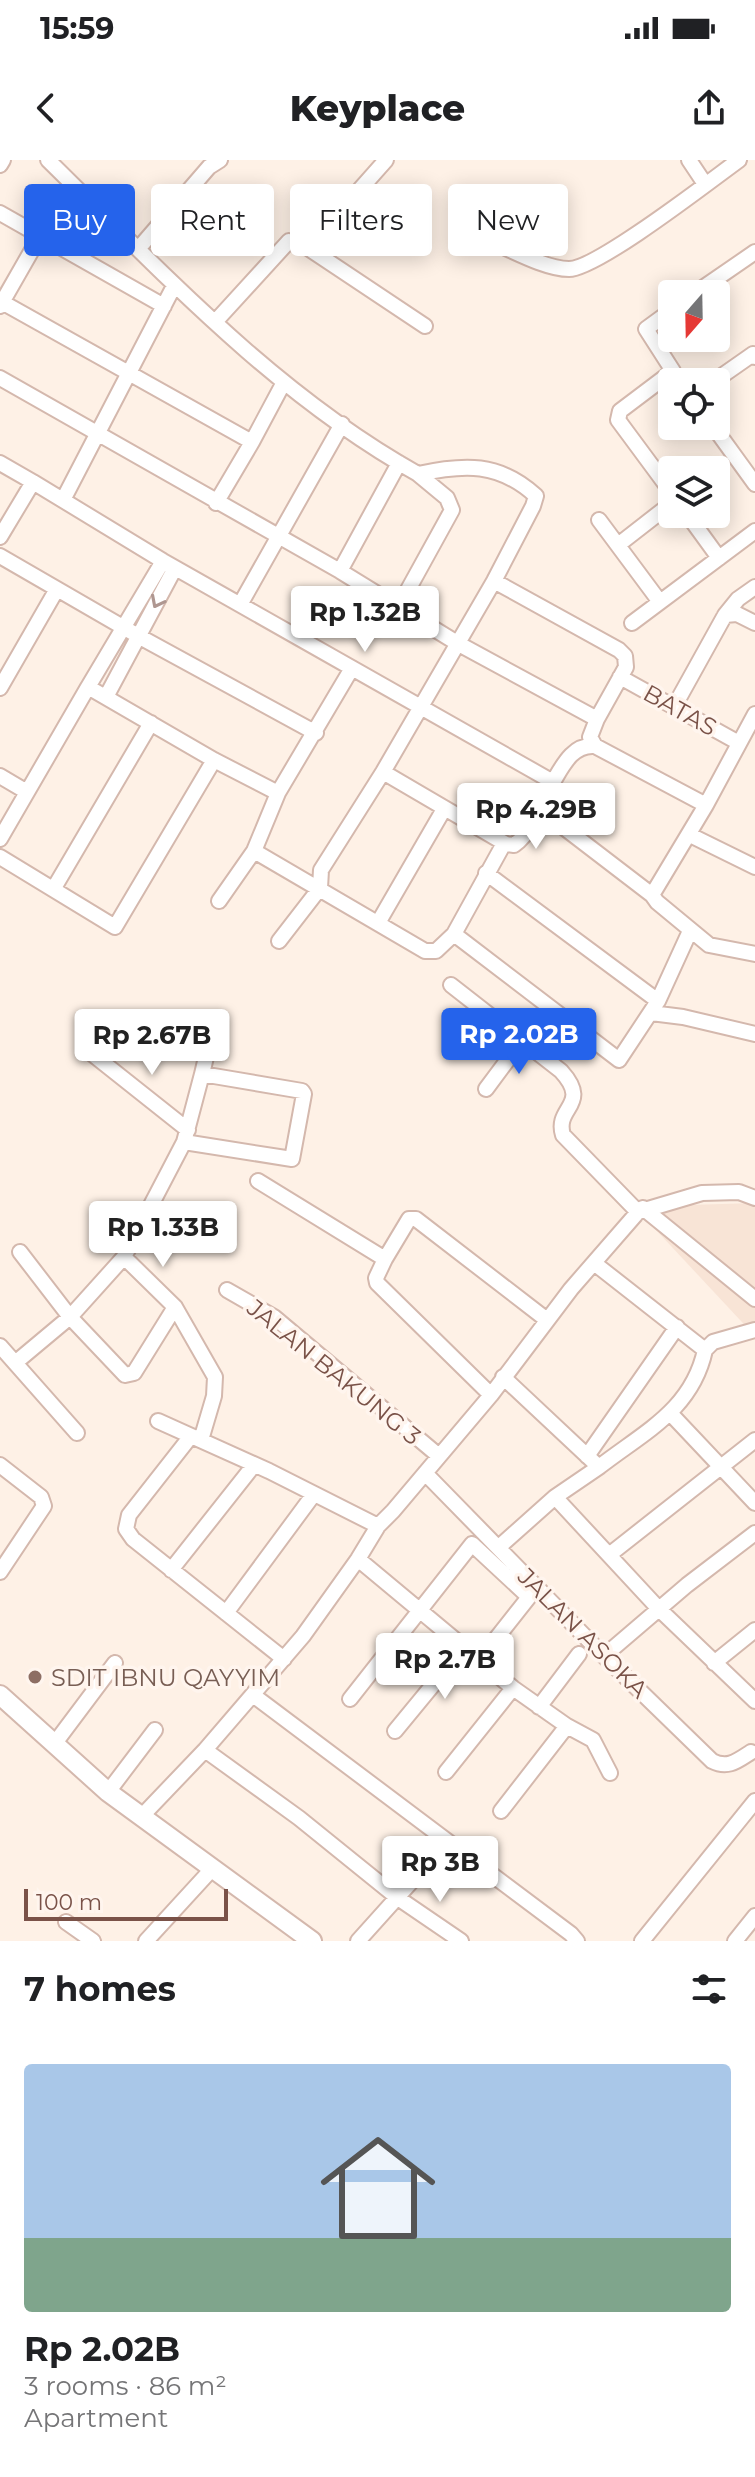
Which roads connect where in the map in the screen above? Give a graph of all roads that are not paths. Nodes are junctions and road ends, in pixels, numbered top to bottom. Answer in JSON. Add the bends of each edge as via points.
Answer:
{"nodes":[{"id":1,"x":3,"y":160,"type":"edge"},
{"id":2,"x":48,"y":160,"type":"edge"},
{"id":3,"x":220,"y":160,"type":"edge"},
{"id":4,"x":386,"y":160,"type":"edge"},
{"id":5,"x":689,"y":160,"type":"edge"},
{"id":6,"x":739,"y":160,"type":"edge"},
{"id":7,"x":0,"y":165,"type":"edge"},
{"id":8,"x":365,"y":184,"type":"edge"},
{"id":9,"x":705,"y":184,"type":"junction"},
{"id":10,"x":0,"y":213,"type":"edge"},
{"id":11,"x":24,"y":227,"type":"edge"},
{"id":12,"x":290,"y":241,"type":"edge"},
{"id":13,"x":139,"y":248,"type":"junction"},
{"id":14,"x":755,"y":252,"type":"edge"},
{"id":15,"x":29,"y":256,"type":"edge"},
{"id":16,"x":75,"y":256,"type":"edge"},
{"id":17,"x":320,"y":256,"type":"edge"},
{"id":18,"x":528,"y":256,"type":"edge"},
{"id":19,"x":714,"y":280,"type":"edge"},
{"id":20,"x":174,"y":286,"type":"junction"},
{"id":21,"x":1,"y":304,"type":"edge"},
{"id":22,"x":164,"y":306,"type":"junction"},
{"id":23,"x":658,"y":320,"type":"edge"},
{"id":24,"x":215,"y":322,"type":"junction"},
{"id":25,"x":425,"y":326,"type":"dead end"},
{"id":26,"x":658,"y":348,"type":"edge"},
{"id":27,"x":754,"y":354,"type":"edge"},
{"id":28,"x":730,"y":370,"type":"edge"},
{"id":29,"x":128,"y":372,"type":"junction"},
{"id":30,"x":0,"y":378,"type":"edge"},
{"id":31,"x":284,"y":382,"type":"junction"},
{"id":32,"x":658,"y":388,"type":"edge"},
{"id":33,"x":342,"y":424,"type":"junction"},
{"id":34,"x":99,"y":435,"type":"junction"},
{"id":35,"x":723,"y":440,"type":"edge"},
{"id":36,"x":252,"y":442,"type":"junction"},
{"id":37,"x":0,"y":463,"type":"edge"},
{"id":38,"x":399,"y":463,"type":"junction"},
{"id":39,"x":418,"y":474,"type":"junction"},
{"id":40,"x":658,"y":474,"type":"edge"},
{"id":41,"x":33,"y":482,"type":"junction"},
{"id":42,"x":755,"y":484,"type":"edge"},
{"id":43,"x":63,"y":500,"type":"junction"},
{"id":44,"x":216,"y":503,"type":"junction"},
{"id":45,"x":658,"y":514,"type":"edge"},
{"id":46,"x":599,"y":520,"type":"dead end"},
{"id":47,"x":697,"y":528,"type":"edge"},
{"id":48,"x":755,"y":531,"type":"edge"},
{"id":49,"x":0,"y":537,"type":"edge"},
{"id":50,"x":278,"y":537,"type":"junction"},
{"id":51,"x":618,"y":545,"type":"junction"},
{"id":52,"x":0,"y":556,"type":"edge"},
{"id":53,"x":719,"y":558,"type":"junction"},
{"id":54,"x":169,"y":564,"type":"junction"},
{"id":55,"x":340,"y":571,"type":"junction"},
{"id":56,"x":494,"y":581,"type":"junction"},
{"id":57,"x":755,"y":587,"type":"edge"},
{"id":58,"x":57,"y":589,"type":"junction"},
{"id":59,"x":660,"y":602,"type":"junction"},
{"id":60,"x":241,"y":603,"type":"junction"},
{"id":61,"x":398,"y":608,"type":"junction"},
{"id":62,"x":725,"y":615,"type":"junction"},
{"id":63,"x":632,"y":623,"type":"dead end"},
{"id":64,"x":755,"y":623,"type":"edge"},
{"id":65,"x":122,"y":627,"type":"junction"},
{"id":66,"x":140,"y":637,"type":"junction"},
{"id":67,"x":457,"y":643,"type":"junction"},
{"id":68,"x":352,"y":668,"type":"junction"},
{"id":69,"x":620,"y":677,"type":"junction"},
{"id":70,"x":88,"y":687,"type":"junction"},
{"id":71,"x":0,"y":688,"type":"edge"},
{"id":72,"x":106,"y":697,"type":"junction"},
{"id":73,"x":421,"y":707,"type":"junction"},
{"id":74,"x":674,"y":707,"type":"junction"},
{"id":75,"x":755,"y":714,"type":"edge"},
{"id":76,"x":597,"y":719,"type":"junction"},
{"id":77,"x":151,"y":723,"type":"junction"},
{"id":78,"x":316,"y":733,"type":"junction"},
{"id":79,"x":739,"y":743,"type":"junction"},
{"id":80,"x":595,"y":746,"type":"junction"},
{"id":81,"x":214,"y":760,"type":"junction"},
{"id":82,"x":383,"y":772,"type":"junction"},
{"id":83,"x":0,"y":776,"type":"edge"},
{"id":84,"x":553,"y":782,"type":"junction"},
{"id":85,"x":27,"y":792,"type":"junction"},
{"id":86,"x":278,"y":793,"type":"junction"},
{"id":87,"x":706,"y":805,"type":"junction"},
{"id":88,"x":444,"y":809,"type":"junction"},
{"id":89,"x":545,"y":813,"type":"junction"},
{"id":90,"x":690,"y":835,"type":"junction"},
{"id":91,"x":0,"y":839,"type":"edge"},
{"id":92,"x":506,"y":844,"type":"junction"},
{"id":93,"x":254,"y":851,"type":"junction"},
{"id":94,"x":0,"y":857,"type":"edge"},
{"id":95,"x":754,"y":865,"type":"edge"},
{"id":96,"x":486,"y":873,"type":"junction"},
{"id":97,"x":54,"y":888,"type":"junction"},
{"id":98,"x":320,"y":888,"type":"junction"},
{"id":99,"x":652,"y":895,"type":"junction"},
{"id":100,"x":219,"y":901,"type":"dead end"},
{"id":101,"x":378,"y":923,"type":"junction"},
{"id":102,"x":690,"y":931,"type":"junction"},
{"id":103,"x":454,"y":934,"type":"junction"},
{"id":104,"x":279,"y":941,"type":"dead end"},
{"id":105,"x":755,"y":954,"type":"edge"},
{"id":106,"x":451,"y":985,"type":"dead end"},
{"id":107,"x":655,"y":1007,"type":"junction"},
{"id":108,"x":212,"y":1032,"type":"dead end"},
{"id":109,"x":755,"y":1034,"type":"edge"},
{"id":110,"x":521,"y":1042,"type":"junction"},
{"id":111,"x":91,"y":1053,"type":"dead end"},
{"id":112,"x":202,"y":1074,"type":"junction"},
{"id":113,"x":486,"y":1089,"type":"dead end"},
{"id":114,"x":186,"y":1136,"type":"junction"},
{"id":115,"x":258,"y":1181,"type":"dead end"},
{"id":116,"x":755,"y":1198,"type":"edge"},
{"id":117,"x":640,"y":1210,"type":"junction"},
{"id":118,"x":20,"y":1252,"type":"dead end"},
{"id":119,"x":124,"y":1257,"type":"junction"},
{"id":120,"x":385,"y":1259,"type":"junction"},
{"id":121,"x":594,"y":1263,"type":"junction"},
{"id":122,"x":227,"y":1290,"type":"dead end"},
{"id":123,"x":755,"y":1299,"type":"edge"},
{"id":124,"x":175,"y":1307,"type":"junction"},
{"id":125,"x":70,"y":1317,"type":"junction"},
{"id":126,"x":547,"y":1320,"type":"junction"},
{"id":127,"x":677,"y":1327,"type":"junction"},
{"id":128,"x":755,"y":1330,"type":"edge"},
{"id":129,"x":0,"y":1346,"type":"edge"},
{"id":130,"x":705,"y":1350,"type":"junction"},
{"id":131,"x":15,"y":1363,"type":"junction"},
{"id":132,"x":503,"y":1377,"type":"junction"},
{"id":133,"x":491,"y":1395,"type":"junction"},
{"id":134,"x":670,"y":1413,"type":"junction"},
{"id":135,"x":158,"y":1421,"type":"dead end"},
{"id":136,"x":77,"y":1433,"type":"dead end"},
{"id":137,"x":196,"y":1438,"type":"junction"},
{"id":138,"x":755,"y":1440,"type":"edge"},
{"id":139,"x":439,"y":1456,"type":"junction"},
{"id":140,"x":587,"y":1456,"type":"junction"},
{"id":141,"x":0,"y":1465,"type":"edge"},
{"id":142,"x":254,"y":1465,"type":"junction"},
{"id":143,"x":722,"y":1466,"type":"junction"},
{"id":144,"x":599,"y":1467,"type":"junction"},
{"id":145,"x":425,"y":1473,"type":"junction"},
{"id":146,"x":314,"y":1494,"type":"junction"},
{"id":147,"x":555,"y":1497,"type":"junction"},
{"id":148,"x":755,"y":1503,"type":"edge"},
{"id":149,"x":378,"y":1526,"type":"junction"},
{"id":150,"x":755,"y":1533,"type":"edge"},
{"id":151,"x":499,"y":1547,"type":"junction"},
{"id":152,"x":609,"y":1555,"type":"junction"},
{"id":153,"x":358,"y":1559,"type":"junction"},
{"id":154,"x":1,"y":1567,"type":"edge"},
{"id":155,"x":171,"y":1570,"type":"junction"},
{"id":156,"x":420,"y":1608,"type":"junction"},
{"id":157,"x":659,"y":1609,"type":"junction"},
{"id":158,"x":226,"y":1613,"type":"junction"},
{"id":159,"x":755,"y":1630,"type":"edge"},
{"id":160,"x":465,"y":1646,"type":"junction"},
{"id":161,"x":579,"y":1654,"type":"dead end"},
{"id":162,"x":604,"y":1656,"type":"junction"},
{"id":163,"x":284,"y":1659,"type":"junction"},
{"id":164,"x":480,"y":1659,"type":"junction"},
{"id":165,"x":115,"y":1663,"type":"dead end"},
{"id":166,"x":714,"y":1663,"type":"junction"},
{"id":167,"x":513,"y":1688,"type":"junction"},
{"id":168,"x":0,"y":1695,"type":"edge"},
{"id":169,"x":253,"y":1695,"type":"junction"},
{"id":170,"x":350,"y":1699,"type":"dead end"},
{"id":171,"x":755,"y":1701,"type":"edge"},
{"id":172,"x":539,"y":1707,"type":"junction"},
{"id":173,"x":567,"y":1726,"type":"junction"},
{"id":174,"x":155,"y":1730,"type":"dead end"},
{"id":175,"x":395,"y":1731,"type":"dead end"},
{"id":176,"x":55,"y":1743,"type":"junction"},
{"id":177,"x":205,"y":1750,"type":"junction"},
{"id":178,"x":754,"y":1752,"type":"edge"},
{"id":179,"x":446,"y":1772,"type":"dead end"},
{"id":180,"x":610,"y":1773,"type":"dead end"},
{"id":181,"x":108,"y":1792,"type":"junction"},
{"id":182,"x":755,"y":1801,"type":"edge"},
{"id":183,"x":501,"y":1811,"type":"dead end"},
{"id":184,"x":141,"y":1817,"type":"junction"},
{"id":185,"x":447,"y":1842,"type":"junction"},
{"id":186,"x":212,"y":1869,"type":"junction"},
{"id":187,"x":398,"y":1898,"type":"junction"},
{"id":188,"x":755,"y":1916,"type":"edge"},
{"id":189,"x":66,"y":1922,"type":"dead end"},
{"id":190,"x":93,"y":1941,"type":"edge"},
{"id":191,"x":146,"y":1941,"type":"edge"},
{"id":192,"x":312,"y":1941,"type":"edge"},
{"id":193,"x":358,"y":1941,"type":"edge"},
{"id":194,"x":461,"y":1941,"type":"edge"},
{"id":195,"x":577,"y":1941,"type":"edge"},
{"id":196,"x":642,"y":1941,"type":"edge"},
{"id":197,"x":735,"y":1941,"type":"edge"}],
"edges":[{"from":1,"to":7,"type":"street"},
{"from":2,"to":13,"type":"street"},
{"from":3,"to":13,"type":"street"},
{"from":4,"to":8,"type":"street"},
{"from":5,"to":9,"type":"street"},
{"from":6,"to":9,"type":"street"},
{"from":9,"to":18,"type":"street","via":[[582,268],[555,267]]},
{"from":10,"to":11,"type":"street"},
{"from":12,"to":24,"type":"street"},
{"from":13,"to":20,"type":"street"},
{"from":14,"to":19,"type":"street"},
{"from":15,"to":21,"type":"street"},
{"from":16,"to":22,"type":"street"},
{"from":17,"to":25,"type":"street"},
{"from":20,"to":22,"type":"street"},
{"from":20,"to":24,"type":"street"},
{"from":21,"to":29,"type":"street"},
{"from":22,"to":29,"type":"street"},
{"from":23,"to":26,"type":"street","via":[[646,329]]},
{"from":24,"to":31,"type":"street"},
{"from":27,"to":28,"type":"street"},
{"from":29,"to":34,"type":"street"},
{"from":29,"to":36,"type":"street"},
{"from":30,"to":34,"type":"street"},
{"from":31,"to":33,"type":"street"},
{"from":31,"to":36,"type":"street"},
{"from":32,"to":40,"type":"street","via":[[620,411],[618,420]]},
{"from":33,"to":38,"type":"street"},
{"from":33,"to":50,"type":"street"},
{"from":34,"to":43,"type":"street"},
{"from":34,"to":44,"type":"street"},
{"from":35,"to":42,"type":"street"},
{"from":36,"to":44,"type":"street"},
{"from":37,"to":41,"type":"street"},
{"from":38,"to":39,"type":"street"},
{"from":38,"to":55,"type":"street"},
{"from":39,"to":56,"type":"street","via":[[448,467],[493,469],[536,496]]},
{"from":39,"to":61,"type":"street","via":[[447,498],[452,510]]},
{"from":41,"to":43,"type":"street"},
{"from":41,"to":49,"type":"street"},
{"from":43,"to":54,"type":"street"},
{"from":44,"to":50,"type":"street"},
{"from":45,"to":51,"type":"street"},
{"from":46,"to":51,"type":"street"},
{"from":47,"to":53,"type":"street"},
{"from":48,"to":53,"type":"street"},
{"from":50,"to":55,"type":"street"},
{"from":50,"to":60,"type":"street"},
{"from":51,"to":59,"type":"street"},
{"from":52,"to":58,"type":"street"},
{"from":53,"to":59,"type":"street"},
{"from":54,"to":60,"type":"street"},
{"from":54,"to":65,"type":"street"},
{"from":54,"to":66,"type":"street","one_way":true},
{"from":55,"to":61,"type":"street"},
{"from":56,"to":67,"type":"street"},
{"from":56,"to":69,"type":"street","via":[[622,652],[626,667]]},
{"from":57,"to":62,"type":"street"},
{"from":58,"to":65,"type":"street"},
{"from":58,"to":71,"type":"street"},
{"from":59,"to":63,"type":"street"},
{"from":60,"to":68,"type":"street"},
{"from":61,"to":67,"type":"street"},
{"from":62,"to":64,"type":"street","via":[[737,614]]},
{"from":62,"to":74,"type":"street"},
{"from":65,"to":66,"type":"street"},
{"from":65,"to":70,"type":"street"},
{"from":66,"to":72,"type":"street"},
{"from":66,"to":78,"type":"street"},
{"from":67,"to":73,"type":"street"},
{"from":67,"to":76,"type":"street"},
{"from":68,"to":73,"type":"street"},
{"from":68,"to":78,"type":"street"},
{"from":69,"to":74,"type":"street","name":"BATAS"},
{"from":69,"to":76,"type":"street"},
{"from":70,"to":72,"type":"street"},
{"from":70,"to":85,"type":"street"},
{"from":72,"to":77,"type":"street"},
{"from":73,"to":82,"type":"street"},
{"from":73,"to":84,"type":"street"},
{"from":74,"to":79,"type":"street","name":"BATAS"},
{"from":75,"to":79,"type":"street"},
{"from":76,"to":80,"type":"street","via":[[590,737]]},
{"from":77,"to":81,"type":"street"},
{"from":77,"to":97,"type":"street"},
{"from":78,"to":86,"type":"street"},
{"from":79,"to":87,"type":"street"},
{"from":80,"to":84,"type":"street","via":[[576,750]]},
{"from":80,"to":87,"type":"street"},
{"from":81,"to":86,"type":"street"},
{"from":81,"to":97,"type":"street","via":[[115,927]]},
{"from":82,"to":88,"type":"street"},
{"from":82,"to":98,"type":"street","via":[[321,870]]},
{"from":83,"to":85,"type":"street"},
{"from":84,"to":89,"type":"street","via":[[544,800]]},
{"from":85,"to":91,"type":"street"},
{"from":86,"to":93,"type":"street"},
{"from":87,"to":90,"type":"street"},
{"from":88,"to":92,"type":"street"},
{"from":88,"to":101,"type":"street"},
{"from":89,"to":92,"type":"street","via":[[514,845]]},
{"from":89,"to":99,"type":"street"},
{"from":90,"to":95,"type":"street"},
{"from":90,"to":99,"type":"street"},
{"from":92,"to":96,"type":"street"},
{"from":93,"to":98,"type":"street"},
{"from":93,"to":100,"type":"street"},
{"from":94,"to":97,"type":"street"},
{"from":96,"to":103,"type":"street"},
{"from":96,"to":107,"type":"street"},
{"from":98,"to":101,"type":"street"},
{"from":98,"to":104,"type":"street"},
{"from":99,"to":102,"type":"street"},
{"from":101,"to":103,"type":"street","via":[[431,953]]},
{"from":102,"to":105,"type":"street","via":[[709,945]]},
{"from":102,"to":107,"type":"street"},
{"from":103,"to":107,"type":"street","via":[[619,1060]]},
{"from":106,"to":110,"type":"street"},
{"from":107,"to":109,"type":"street"},
{"from":108,"to":112,"type":"street"},
{"from":110,"to":113,"type":"street"},
{"from":110,"to":117,"type":"street","via":[[572,1083],[575,1095],[561,1126],[563,1135]]},
{"from":111,"to":114,"type":"street"},
{"from":112,"to":114,"type":"street"},
{"from":112,"to":114,"type":"street","via":[[302,1091],[294,1156]]},
{"from":114,"to":119,"type":"street"},
{"from":115,"to":120,"type":"street"},
{"from":116,"to":117,"type":"street","via":[[712,1192]]},
{"from":117,"to":121,"type":"street"},
{"from":117,"to":123,"type":"street"},
{"from":118,"to":125,"type":"street"},
{"from":119,"to":124,"type":"street"},
{"from":119,"to":125,"type":"street"},
{"from":120,"to":126,"type":"street","via":[[409,1219],[416,1219]]},
{"from":120,"to":133,"type":"street","via":[[377,1283]]},
{"from":121,"to":126,"type":"street"},
{"from":121,"to":127,"type":"street"},
{"from":122,"to":139,"type":"street","name":"JALAN BAKUNG 3","via":[[274,1317]]},
{"from":124,"to":125,"type":"street","via":[[132,1376],[123,1373]]},
{"from":124,"to":137,"type":"street","via":[[215,1377],[214,1396]]},
{"from":125,"to":131,"type":"street"},
{"from":126,"to":132,"type":"street"},
{"from":127,"to":130,"type":"street"},
{"from":127,"to":140,"type":"street"},
{"from":128,"to":130,"type":"street","via":[[713,1342]]},
{"from":129,"to":131,"type":"street"},
{"from":130,"to":134,"type":"street","via":[[696,1381]]},
{"from":131,"to":136,"type":"street"},
{"from":132,"to":133,"type":"street"},
{"from":132,"to":140,"type":"street"},
{"from":133,"to":139,"type":"street"},
{"from":134,"to":143,"type":"street"},
{"from":134,"to":144,"type":"street"},
{"from":135,"to":137,"type":"street"},
{"from":137,"to":142,"type":"street"},
{"from":137,"to":155,"type":"street","via":[[126,1520],[128,1534]]},
{"from":138,"to":143,"type":"street"},
{"from":139,"to":145,"type":"street"},
{"from":140,"to":144,"type":"street"},
{"from":141,"to":154,"type":"street","via":[[44,1501]]},
{"from":142,"to":146,"type":"street"},
{"from":142,"to":155,"type":"street"},
{"from":143,"to":148,"type":"street"},
{"from":143,"to":152,"type":"street"},
{"from":144,"to":147,"type":"street"},
{"from":145,"to":149,"type":"street"},
{"from":145,"to":151,"type":"street","name":"JALAN ASOKA"},
{"from":146,"to":149,"type":"street"},
{"from":146,"to":158,"type":"street"},
{"from":147,"to":151,"type":"street"},
{"from":147,"to":152,"type":"street"},
{"from":149,"to":153,"type":"street"},
{"from":150,"to":157,"type":"street"},
{"from":151,"to":162,"type":"street","name":"JALAN ASOKA"},
{"from":152,"to":157,"type":"street"},
{"from":153,"to":156,"type":"street"},
{"from":153,"to":163,"type":"street"},
{"from":155,"to":158,"type":"street"},
{"from":156,"to":160,"type":"street"},
{"from":156,"to":164,"type":"street","via":[[472,1544],[529,1597]]},
{"from":156,"to":170,"type":"street"},
{"from":157,"to":162,"type":"street"},
{"from":157,"to":166,"type":"street"},
{"from":158,"to":163,"type":"street"},
{"from":159,"to":166,"type":"street"},
{"from":160,"to":164,"type":"street"},
{"from":160,"to":175,"type":"street"},
{"from":161,"to":172,"type":"street"},
{"from":162,"to":178,"type":"street","name":"JALAN ASOKA","via":[[712,1761],[726,1765]]},
{"from":163,"to":169,"type":"street"},
{"from":164,"to":167,"type":"street"},
{"from":165,"to":176,"type":"street"},
{"from":166,"to":171,"type":"street"},
{"from":167,"to":172,"type":"street"},
{"from":167,"to":179,"type":"street"},
{"from":168,"to":176,"type":"street"},
{"from":169,"to":177,"type":"street"},
{"from":169,"to":185,"type":"street"},
{"from":172,"to":173,"type":"street"},
{"from":173,"to":180,"type":"street","via":[[593,1740]]},
{"from":173,"to":183,"type":"street"},
{"from":174,"to":181,"type":"street"},
{"from":176,"to":181,"type":"street"},
{"from":177,"to":184,"type":"street"},
{"from":177,"to":187,"type":"street"},
{"from":181,"to":184,"type":"street"},
{"from":182,"to":196,"type":"street"},
{"from":184,"to":186,"type":"street"},
{"from":185,"to":187,"type":"street"},
{"from":185,"to":195,"type":"street"},
{"from":186,"to":191,"type":"street"},
{"from":186,"to":192,"type":"street"},
{"from":187,"to":193,"type":"street"},
{"from":187,"to":194,"type":"street"},
{"from":188,"to":197,"type":"street"},
{"from":189,"to":190,"type":"street"}]}
